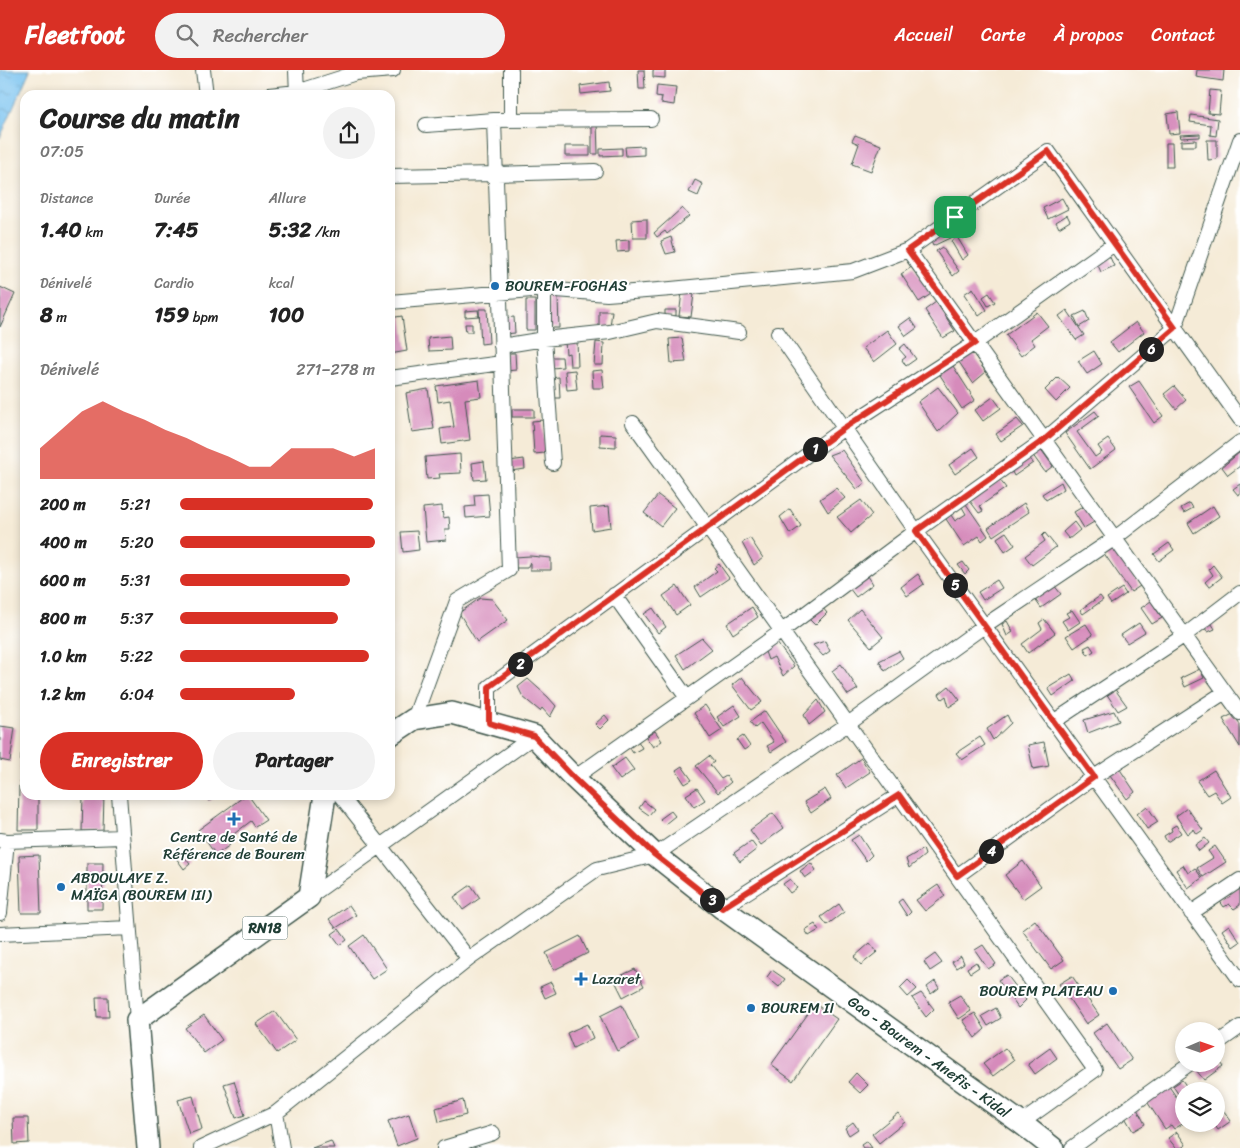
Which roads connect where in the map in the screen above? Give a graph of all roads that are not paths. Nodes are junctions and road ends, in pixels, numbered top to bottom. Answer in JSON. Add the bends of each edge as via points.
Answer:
{"nodes":[{"id":1,"x":203,"y":70,"type":"edge"},
{"id":2,"x":296,"y":70,"type":"edge"},
{"id":3,"x":394,"y":70,"type":"edge"},
{"id":4,"x":511,"y":70,"type":"edge"},
{"id":5,"x":205,"y":90,"type":"edge"},
{"id":6,"x":297,"y":90,"type":"edge"},
{"id":7,"x":308,"y":90,"type":"edge"},
{"id":8,"x":651,"y":118,"type":"dead end"},
{"id":9,"x":494,"y":120,"type":"junction"},
{"id":10,"x":511,"y":120,"type":"junction"},
{"id":11,"x":426,"y":125,"type":"dead end"},
{"id":12,"x":1240,"y":140,"type":"edge"},
{"id":13,"x":595,"y":171,"type":"dead end"},
{"id":14,"x":496,"y":174,"type":"junction"},
{"id":15,"x":395,"y":176,"type":"edge"},
{"id":16,"x":1114,"y":244,"type":"junction"},
{"id":17,"x":908,"y":250,"type":"junction"},
{"id":18,"x":544,"y":288,"type":"junction"},
{"id":19,"x":500,"y":292,"type":"junction"},
{"id":20,"x":395,"y":302,"type":"edge"},
{"id":21,"x":1175,"y":328,"type":"junction"},
{"id":22,"x":739,"y":332,"type":"dead end"},
{"id":23,"x":778,"y":333,"type":"dead end"},
{"id":24,"x":544,"y":339,"type":"junction"},
{"id":25,"x":975,"y":343,"type":"junction"},
{"id":26,"x":501,"y":346,"type":"junction"},
{"id":27,"x":502,"y":363,"type":"junction"},
{"id":28,"x":395,"y":377,"type":"edge"},
{"id":29,"x":1221,"y":393,"type":"junction"},
{"id":30,"x":1240,"y":398,"type":"edge"},
{"id":31,"x":1240,"y":420,"type":"edge"},
{"id":32,"x":633,"y":423,"type":"dead end"},
{"id":33,"x":844,"y":428,"type":"junction"},
{"id":34,"x":1044,"y":440,"type":"junction"},
{"id":35,"x":1240,"y":442,"type":"edge"},
{"id":36,"x":553,"y":463,"type":"dead end"},
{"id":37,"x":708,"y":527,"type":"junction"},
{"id":38,"x":916,"y":531,"type":"junction"},
{"id":39,"x":1115,"y":538,"type":"junction"},
{"id":40,"x":1240,"y":593,"type":"edge"},
{"id":41,"x":614,"y":595,"type":"junction"},
{"id":42,"x":984,"y":626,"type":"junction"},
{"id":43,"x":782,"y":631,"type":"junction"},
{"id":44,"x":1185,"y":635,"type":"junction"},
{"id":45,"x":1225,"y":692,"type":"junction"},
{"id":46,"x":687,"y":698,"type":"junction"},
{"id":47,"x":1240,"y":713,"type":"edge"},
{"id":48,"x":414,"y":719,"type":"junction"},
{"id":49,"x":1054,"y":722,"type":"junction"},
{"id":50,"x":489,"y":723,"type":"junction"},
{"id":51,"x":848,"y":724,"type":"junction"},
{"id":52,"x":395,"y":732,"type":"edge"},
{"id":53,"x":534,"y":736,"type":"junction"},
{"id":54,"x":1094,"y":777,"type":"junction"},
{"id":55,"x":574,"y":778,"type":"junction"},
{"id":56,"x":899,"y":795,"type":"junction"},
{"id":57,"x":120,"y":800,"type":"edge"},
{"id":58,"x":323,"y":800,"type":"edge"},
{"id":59,"x":344,"y":800,"type":"edge"},
{"id":60,"x":122,"y":837,"type":"junction"},
{"id":61,"x":4,"y":841,"type":"edge"},
{"id":62,"x":381,"y":846,"type":"junction"},
{"id":63,"x":655,"y":855,"type":"junction"},
{"id":64,"x":957,"y":876,"type":"junction"},
{"id":65,"x":1240,"y":880,"type":"edge"},
{"id":66,"x":309,"y":897,"type":"junction"},
{"id":67,"x":722,"y":908,"type":"junction"},
{"id":68,"x":0,"y":913,"type":"edge"},
{"id":69,"x":1191,"y":913,"type":"junction"},
{"id":70,"x":129,"y":928,"type":"junction"},
{"id":71,"x":0,"y":934,"type":"edge"},
{"id":72,"x":469,"y":959,"type":"junction"},
{"id":73,"x":1240,"y":980,"type":"edge"},
{"id":74,"x":136,"y":1020,"type":"junction"},
{"id":75,"x":1240,"y":1027,"type":"edge"},
{"id":76,"x":1225,"y":1038,"type":"edge"},
{"id":77,"x":1178,"y":1072,"type":"edge"},
{"id":78,"x":276,"y":1113,"type":"junction"},
{"id":79,"x":1021,"y":1123,"type":"junction"},
{"id":80,"x":493,"y":1133,"type":"dead end"},
{"id":81,"x":148,"y":1148,"type":"edge"},
{"id":82,"x":201,"y":1148,"type":"edge"},
{"id":83,"x":282,"y":1148,"type":"edge"},
{"id":84,"x":444,"y":1148,"type":"edge"},
{"id":85,"x":1053,"y":1148,"type":"edge"},
{"id":86,"x":1072,"y":1148,"type":"edge"}],
"edges":[{"from":1,"to":5,"type":"street"},
{"from":2,"to":6,"type":"street"},
{"from":3,"to":7,"type":"street","via":[[356,73]]},
{"from":4,"to":10,"type":"street"},
{"from":8,"to":10,"type":"street"},
{"from":9,"to":10,"type":"street"},
{"from":9,"to":11,"type":"street"},
{"from":9,"to":14,"type":"street"},
{"from":12,"to":21,"type":"street"},
{"from":13,"to":14,"type":"street"},
{"from":14,"to":15,"type":"street"},
{"from":14,"to":19,"type":"street"},
{"from":16,"to":17,"type":"street","via":[[1048,151]]},
{"from":16,"to":21,"type":"street"},
{"from":16,"to":25,"type":"street"},
{"from":17,"to":18,"type":"street","via":[[853,270],[607,294]]},
{"from":17,"to":25,"type":"street"},
{"from":18,"to":19,"type":"street"},
{"from":18,"to":24,"type":"street"},
{"from":19,"to":20,"type":"street"},
{"from":19,"to":26,"type":"street"},
{"from":21,"to":29,"type":"street"},
{"from":21,"to":34,"type":"street"},
{"from":22,"to":24,"type":"street","via":[[657,321],[610,332]]},
{"from":23,"to":33,"type":"street"},
{"from":24,"to":26,"type":"street"},
{"from":24,"to":36,"type":"street"},
{"from":25,"to":33,"type":"street"},
{"from":25,"to":34,"type":"street"},
{"from":26,"to":27,"type":"street"},
{"from":27,"to":28,"type":"street"},
{"from":27,"to":48,"type":"street","via":[[509,570],[456,601]]},
{"from":29,"to":30,"type":"street"},
{"from":29,"to":31,"type":"street"},
{"from":32,"to":37,"type":"street"},
{"from":33,"to":37,"type":"street"},
{"from":33,"to":38,"type":"street"},
{"from":34,"to":38,"type":"street"},
{"from":34,"to":39,"type":"street"},
{"from":35,"to":39,"type":"street"},
{"from":37,"to":41,"type":"street"},
{"from":37,"to":43,"type":"street"},
{"from":38,"to":42,"type":"street"},
{"from":38,"to":43,"type":"street"},
{"from":39,"to":42,"type":"street"},
{"from":39,"to":44,"type":"street"},
{"from":40,"to":44,"type":"street"},
{"from":41,"to":46,"type":"street"},
{"from":41,"to":50,"type":"street","via":[[489,687]]},
{"from":42,"to":49,"type":"street"},
{"from":42,"to":51,"type":"street"},
{"from":43,"to":46,"type":"street"},
{"from":43,"to":51,"type":"street"},
{"from":44,"to":45,"type":"street"},
{"from":44,"to":49,"type":"street"},
{"from":45,"to":47,"type":"street"},
{"from":45,"to":54,"type":"street"},
{"from":46,"to":55,"type":"street"},
{"from":48,"to":50,"type":"main road","via":[[452,713]]},
{"from":48,"to":52,"type":"main road"},
{"from":49,"to":54,"type":"street"},
{"from":50,"to":53,"type":"main road"},
{"from":51,"to":56,"type":"street"},
{"from":51,"to":63,"type":"street"},
{"from":53,"to":55,"type":"main road","name":"Gao - Bourem - Anefis - Kidal"},
{"from":53,"to":62,"type":"street"},
{"from":54,"to":64,"type":"street"},
{"from":54,"to":69,"type":"street"},
{"from":55,"to":63,"type":"main road","name":"Gao - Bourem - Anefis - Kidal"},
{"from":56,"to":64,"type":"street"},
{"from":56,"to":67,"type":"street"},
{"from":57,"to":60,"type":"street"},
{"from":58,"to":66,"type":"main road"},
{"from":59,"to":62,"type":"street"},
{"from":60,"to":61,"type":"street"},
{"from":60,"to":70,"type":"street"},
{"from":61,"to":68,"type":"street"},
{"from":62,"to":66,"type":"street"},
{"from":62,"to":72,"type":"street"},
{"from":63,"to":67,"type":"main road","name":"Gao - Bourem - Anefis - Kidal"},
{"from":63,"to":72,"type":"street","via":[[598,869]]},
{"from":64,"to":79,"type":"street","via":[[1095,1070]]},
{"from":65,"to":69,"type":"street"},
{"from":66,"to":74,"type":"main road","number":"RN18"},
{"from":67,"to":79,"type":"main road","name":"Gao - Bourem - Anefis - Kidal"},
{"from":69,"to":73,"type":"street"},
{"from":70,"to":71,"type":"street"},
{"from":70,"to":74,"type":"street"},
{"from":72,"to":78,"type":"street"},
{"from":74,"to":81,"type":"main road"},
{"from":75,"to":76,"type":"street"},
{"from":77,"to":86,"type":"street"},
{"from":78,"to":82,"type":"street"},
{"from":78,"to":83,"type":"street"},
{"from":79,"to":85,"type":"main road","name":"Gao - Bourem - Anefis - Kidal"},
{"from":80,"to":84,"type":"street"}]}
